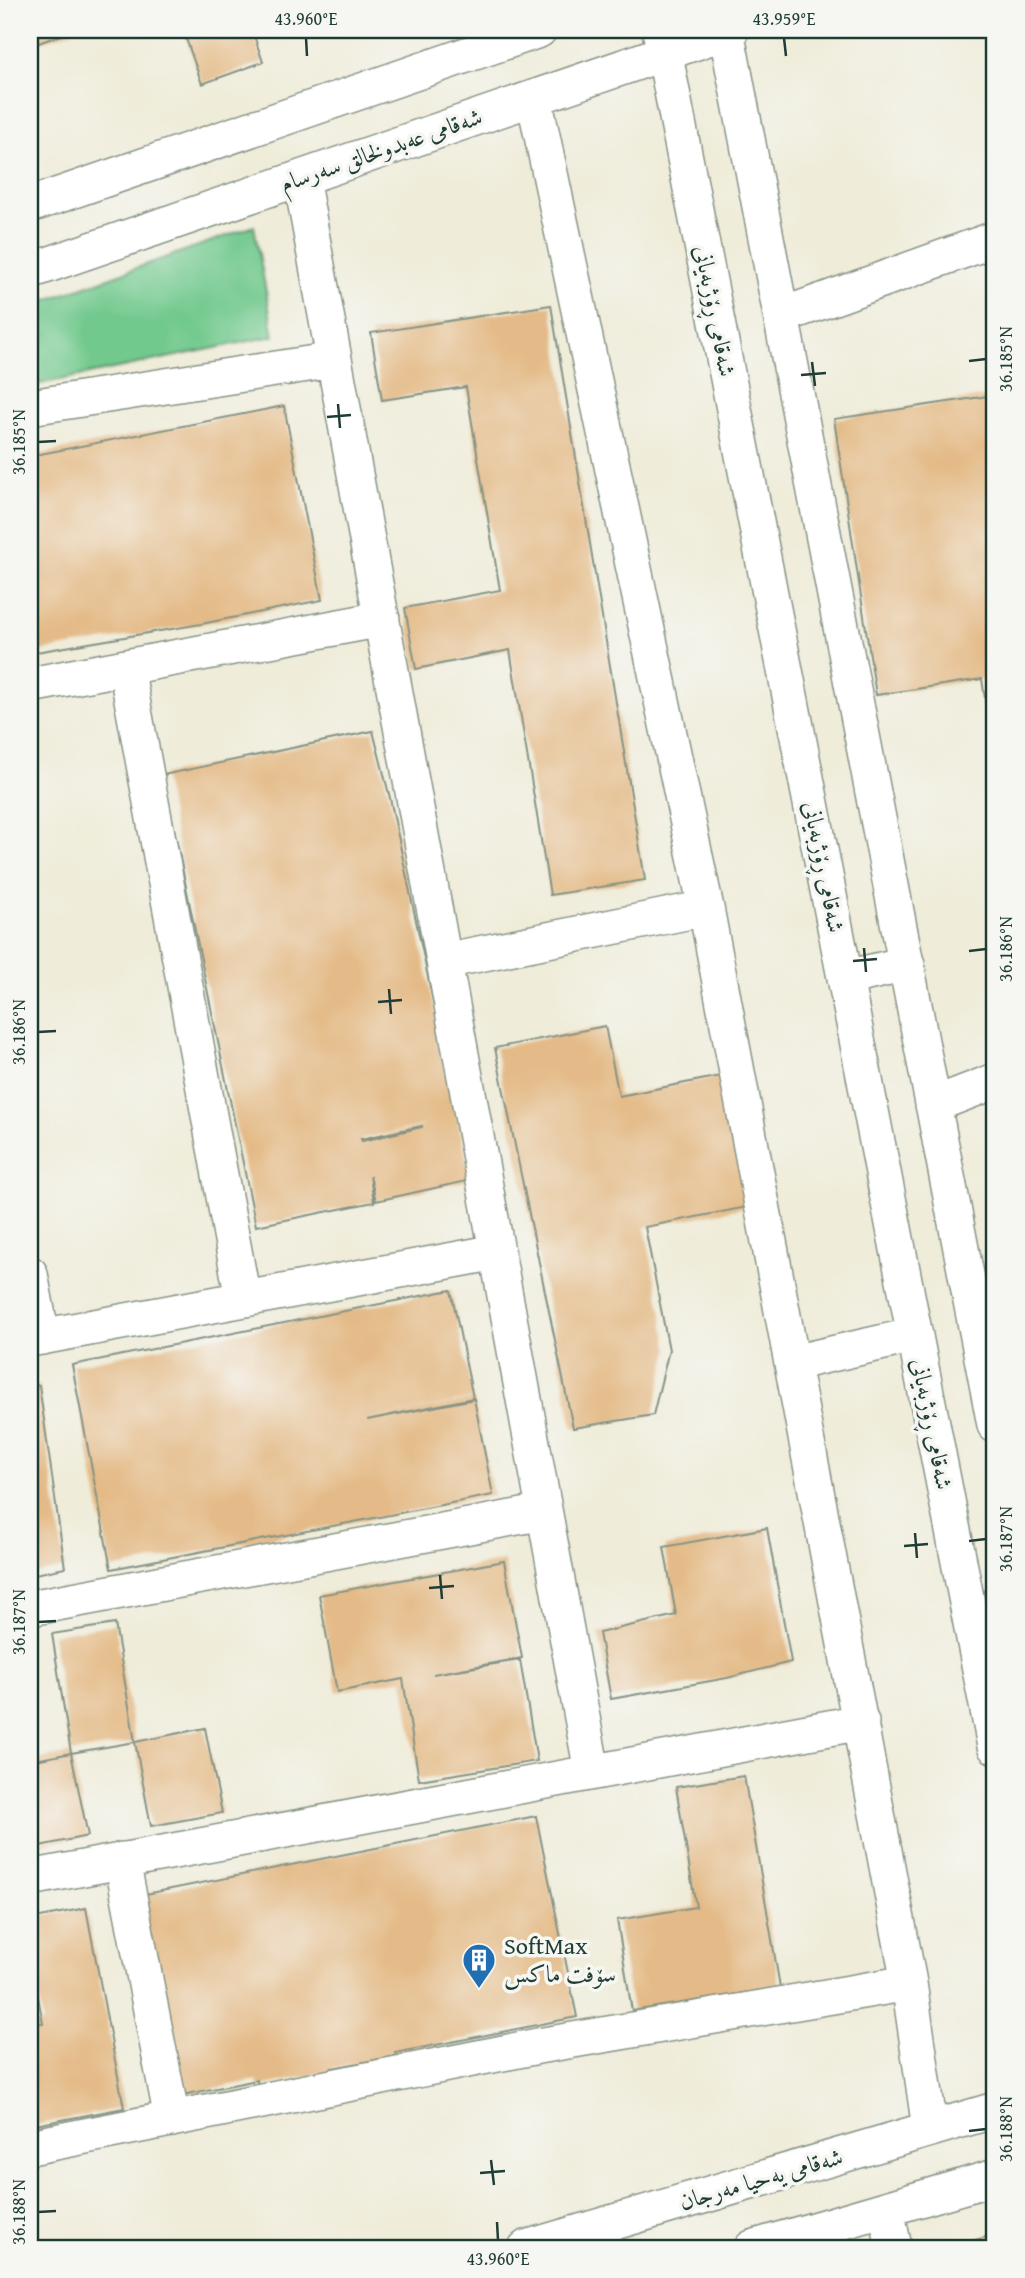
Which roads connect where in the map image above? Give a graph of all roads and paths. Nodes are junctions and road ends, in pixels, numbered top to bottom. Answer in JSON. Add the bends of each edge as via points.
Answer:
{"nodes":[{"id":1,"x":539,"y":30,"type":"edge"},
{"id":2,"x":728,"y":30,"type":"edge"},
{"id":3,"x":662,"y":41,"type":"edge"},
{"id":4,"x":534,"y":98,"type":"junction"},
{"id":5,"x":301,"y":178,"type":"junction"},
{"id":6,"x":30,"y":205,"type":"edge"},
{"id":7,"x":995,"y":239,"type":"edge"},
{"id":8,"x":30,"y":271,"type":"edge"},
{"id":9,"x":781,"y":316,"type":"junction"},
{"id":10,"x":334,"y":360,"type":"junction"},
{"id":11,"x":30,"y":407,"type":"edge"},
{"id":12,"x":382,"y":619,"type":"junction"},
{"id":13,"x":127,"y":667,"type":"junction"},
{"id":14,"x":30,"y":685,"type":"edge"},
{"id":15,"x":706,"y":908,"type":"junction"},
{"id":16,"x":444,"y":961,"type":"junction"},
{"id":17,"x":907,"y":964,"type":"junction"},
{"id":18,"x":845,"y":978,"type":"junction"},
{"id":19,"x":995,"y":1081,"type":"edge"},
{"id":20,"x":933,"y":1105,"type":"junction"},
{"id":21,"x":497,"y":1252,"type":"junction"},
{"id":22,"x":30,"y":1274,"type":"edge"},
{"id":23,"x":243,"y":1299,"type":"junction"},
{"id":24,"x":915,"y":1335,"type":"junction"},
{"id":25,"x":36,"y":1338,"type":"edge"},
{"id":26,"x":792,"y":1363,"type":"junction"},
{"id":27,"x":990,"y":1373,"type":"edge"},
{"id":28,"x":995,"y":1425,"type":"edge"},
{"id":29,"x":544,"y":1512,"type":"junction"},
{"id":30,"x":30,"y":1608,"type":"edge"},
{"id":31,"x":861,"y":1723,"type":"junction"},
{"id":32,"x":995,"y":1746,"type":"edge"},
{"id":33,"x":592,"y":1772,"type":"junction"},
{"id":34,"x":122,"y":1860,"type":"junction"},
{"id":35,"x":30,"y":1878,"type":"edge"},
{"id":36,"x":909,"y":1983,"type":"junction"},
{"id":37,"x":995,"y":2110,"type":"edge"},
{"id":38,"x":172,"y":2119,"type":"junction"},
{"id":39,"x":930,"y":2129,"type":"junction"},
{"id":40,"x":30,"y":2147,"type":"edge"},
{"id":41,"x":995,"y":2177,"type":"edge"},
{"id":42,"x":886,"y":2209,"type":"junction"},
{"id":43,"x":526,"y":2248,"type":"edge"},
{"id":44,"x":752,"y":2248,"type":"edge"},
{"id":45,"x":894,"y":2248,"type":"edge"}],
"edges":[{"from":1,"to":6,"type":"street"},
{"from":2,"to":3,"type":"street","name":"شەقامی عەبدولخالق سەرسام"},
{"from":2,"to":9,"type":"street"},
{"from":3,"to":4,"type":"street","name":"شەقامی عەبدولخالق سەرسام"},
{"from":3,"to":18,"type":"street","name":"شەقامی ڕۆژبەیانی"},
{"from":4,"to":5,"type":"street","name":"شەقامی عەبدولخالق سەرسام"},
{"from":4,"to":15,"type":"street"},
{"from":5,"to":8,"type":"street","name":"شەقامی عەبدولخالق سەرسام"},
{"from":5,"to":10,"type":"street"},
{"from":7,"to":9,"type":"street"},
{"from":9,"to":17,"type":"street"},
{"from":10,"to":11,"type":"street"},
{"from":10,"to":12,"type":"street"},
{"from":12,"to":13,"type":"street"},
{"from":12,"to":16,"type":"street"},
{"from":13,"to":14,"type":"street"},
{"from":13,"to":23,"type":"street"},
{"from":15,"to":16,"type":"street"},
{"from":15,"to":26,"type":"street"},
{"from":16,"to":21,"type":"street"},
{"from":17,"to":18,"type":"street"},
{"from":17,"to":20,"type":"street"},
{"from":18,"to":24,"type":"street","name":"شەقامی ڕۆژبەیانی"},
{"from":19,"to":20,"type":"street"},
{"from":20,"to":27,"type":"street"},
{"from":21,"to":23,"type":"street"},
{"from":21,"to":29,"type":"street"},
{"from":22,"to":25,"type":"street"},
{"from":23,"to":25,"type":"street"},
{"from":24,"to":26,"type":"street"},
{"from":24,"to":32,"type":"street","name":"شەقامی ڕۆژبەیانی"},
{"from":26,"to":31,"type":"street"},
{"from":27,"to":28,"type":"street"},
{"from":29,"to":30,"type":"street"},
{"from":29,"to":33,"type":"street"},
{"from":31,"to":33,"type":"street"},
{"from":31,"to":36,"type":"street"},
{"from":33,"to":34,"type":"street"},
{"from":34,"to":35,"type":"street"},
{"from":34,"to":38,"type":"street"},
{"from":36,"to":38,"type":"street","via":[[538,2046]]},
{"from":36,"to":39,"type":"street"},
{"from":37,"to":39,"type":"street","name":"شەقامی یەحیا مەرجان"},
{"from":38,"to":40,"type":"street"},
{"from":39,"to":43,"type":"street","name":"شەقامی یەحیا مەرجان"},
{"from":41,"to":42,"type":"street"},
{"from":42,"to":44,"type":"street"},
{"from":42,"to":45,"type":"street"}]}
